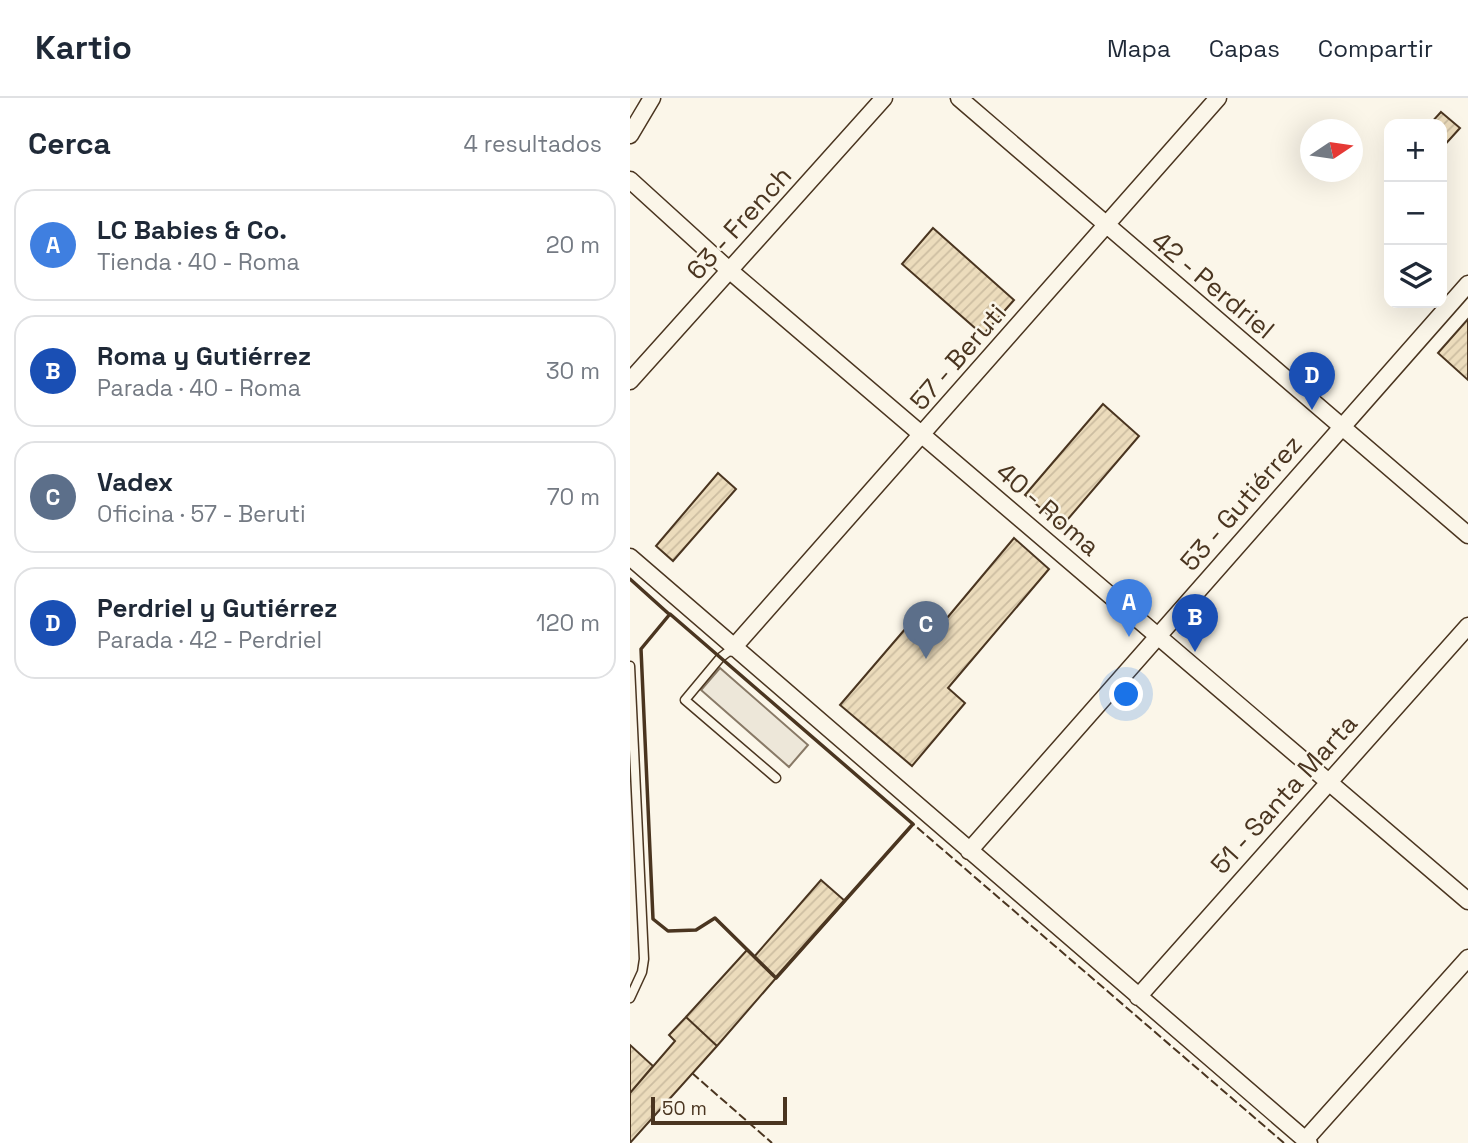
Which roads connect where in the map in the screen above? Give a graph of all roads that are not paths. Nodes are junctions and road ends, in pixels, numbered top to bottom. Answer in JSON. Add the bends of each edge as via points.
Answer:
{"nodes":[{"id":1,"x":652,"y":98,"type":"edge"},
{"id":2,"x":884,"y":98,"type":"edge"},
{"id":3,"x":959,"y":98,"type":"edge"},
{"id":4,"x":1218,"y":98,"type":"edge"},
{"id":5,"x":630,"y":135,"type":"edge"},
{"id":6,"x":630,"y":180,"type":"edge"},
{"id":7,"x":1106,"y":227,"type":"junction"},
{"id":8,"x":729,"y":270,"type":"junction"},
{"id":9,"x":1468,"y":284,"type":"edge"},
{"id":10,"x":630,"y":381,"type":"edge"},
{"id":11,"x":1342,"y":425,"type":"junction"},
{"id":12,"x":923,"y":434,"type":"junction"},
{"id":13,"x":1468,"y":535,"type":"edge"},
{"id":14,"x":630,"y":557,"type":"edge"},
{"id":15,"x":1468,"y":626,"type":"edge"},
{"id":16,"x":1157,"y":635,"type":"junction"},
{"id":17,"x":733,"y":648,"type":"junction"},
{"id":18,"x":630,"y":666,"type":"edge"},
{"id":19,"x":776,"y":778,"type":"dead end"},
{"id":20,"x":1327,"y":781,"type":"junction"},
{"id":21,"x":969,"y":851,"type":"junction"},
{"id":22,"x":1468,"y":901,"type":"edge"},
{"id":23,"x":1468,"y":958,"type":"edge"},
{"id":24,"x":1138,"y":997,"type":"junction"},
{"id":25,"x":630,"y":998,"type":"edge"},
{"id":26,"x":1307,"y":1141,"type":"edge"}],
"edges":[{"from":1,"to":5,"type":"street"},
{"from":2,"to":8,"type":"street","name":"63 - French"},
{"from":3,"to":7,"type":"street","name":"42 - Perdriel"},
{"from":4,"to":7,"type":"street","name":"57 - Beruti"},
{"from":6,"to":8,"type":"street","name":"40 - Roma"},
{"from":7,"to":11,"type":"street","name":"42 - Perdriel"},
{"from":7,"to":12,"type":"street","name":"57 - Beruti"},
{"from":8,"to":10,"type":"street","name":"63 - French"},
{"from":8,"to":12,"type":"street","name":"40 - Roma"},
{"from":9,"to":11,"type":"street","name":"53 - Gutiérrez"},
{"from":11,"to":13,"type":"street","name":"42 - Perdriel"},
{"from":11,"to":16,"type":"street","name":"53 - Gutiérrez"},
{"from":12,"to":16,"type":"street","name":"40 - Roma"},
{"from":12,"to":17,"type":"street","name":"57 - Beruti"},
{"from":14,"to":17,"type":"street"},
{"from":15,"to":20,"type":"street","name":"51 - Santa Marta"},
{"from":16,"to":20,"type":"street","name":"40 - Roma"},
{"from":16,"to":21,"type":"street","name":"53 - Gutiérrez"},
{"from":17,"to":19,"type":"lane","via":[[685,700]]},
{"from":17,"to":21,"type":"street"},
{"from":18,"to":25,"type":"lane","via":[[644,959]]},
{"from":20,"to":22,"type":"street","name":"40 - Roma"},
{"from":20,"to":24,"type":"street","name":"51 - Santa Marta"},
{"from":21,"to":24,"type":"street"},
{"from":23,"to":26,"type":"street"},
{"from":24,"to":26,"type":"street"}]}
